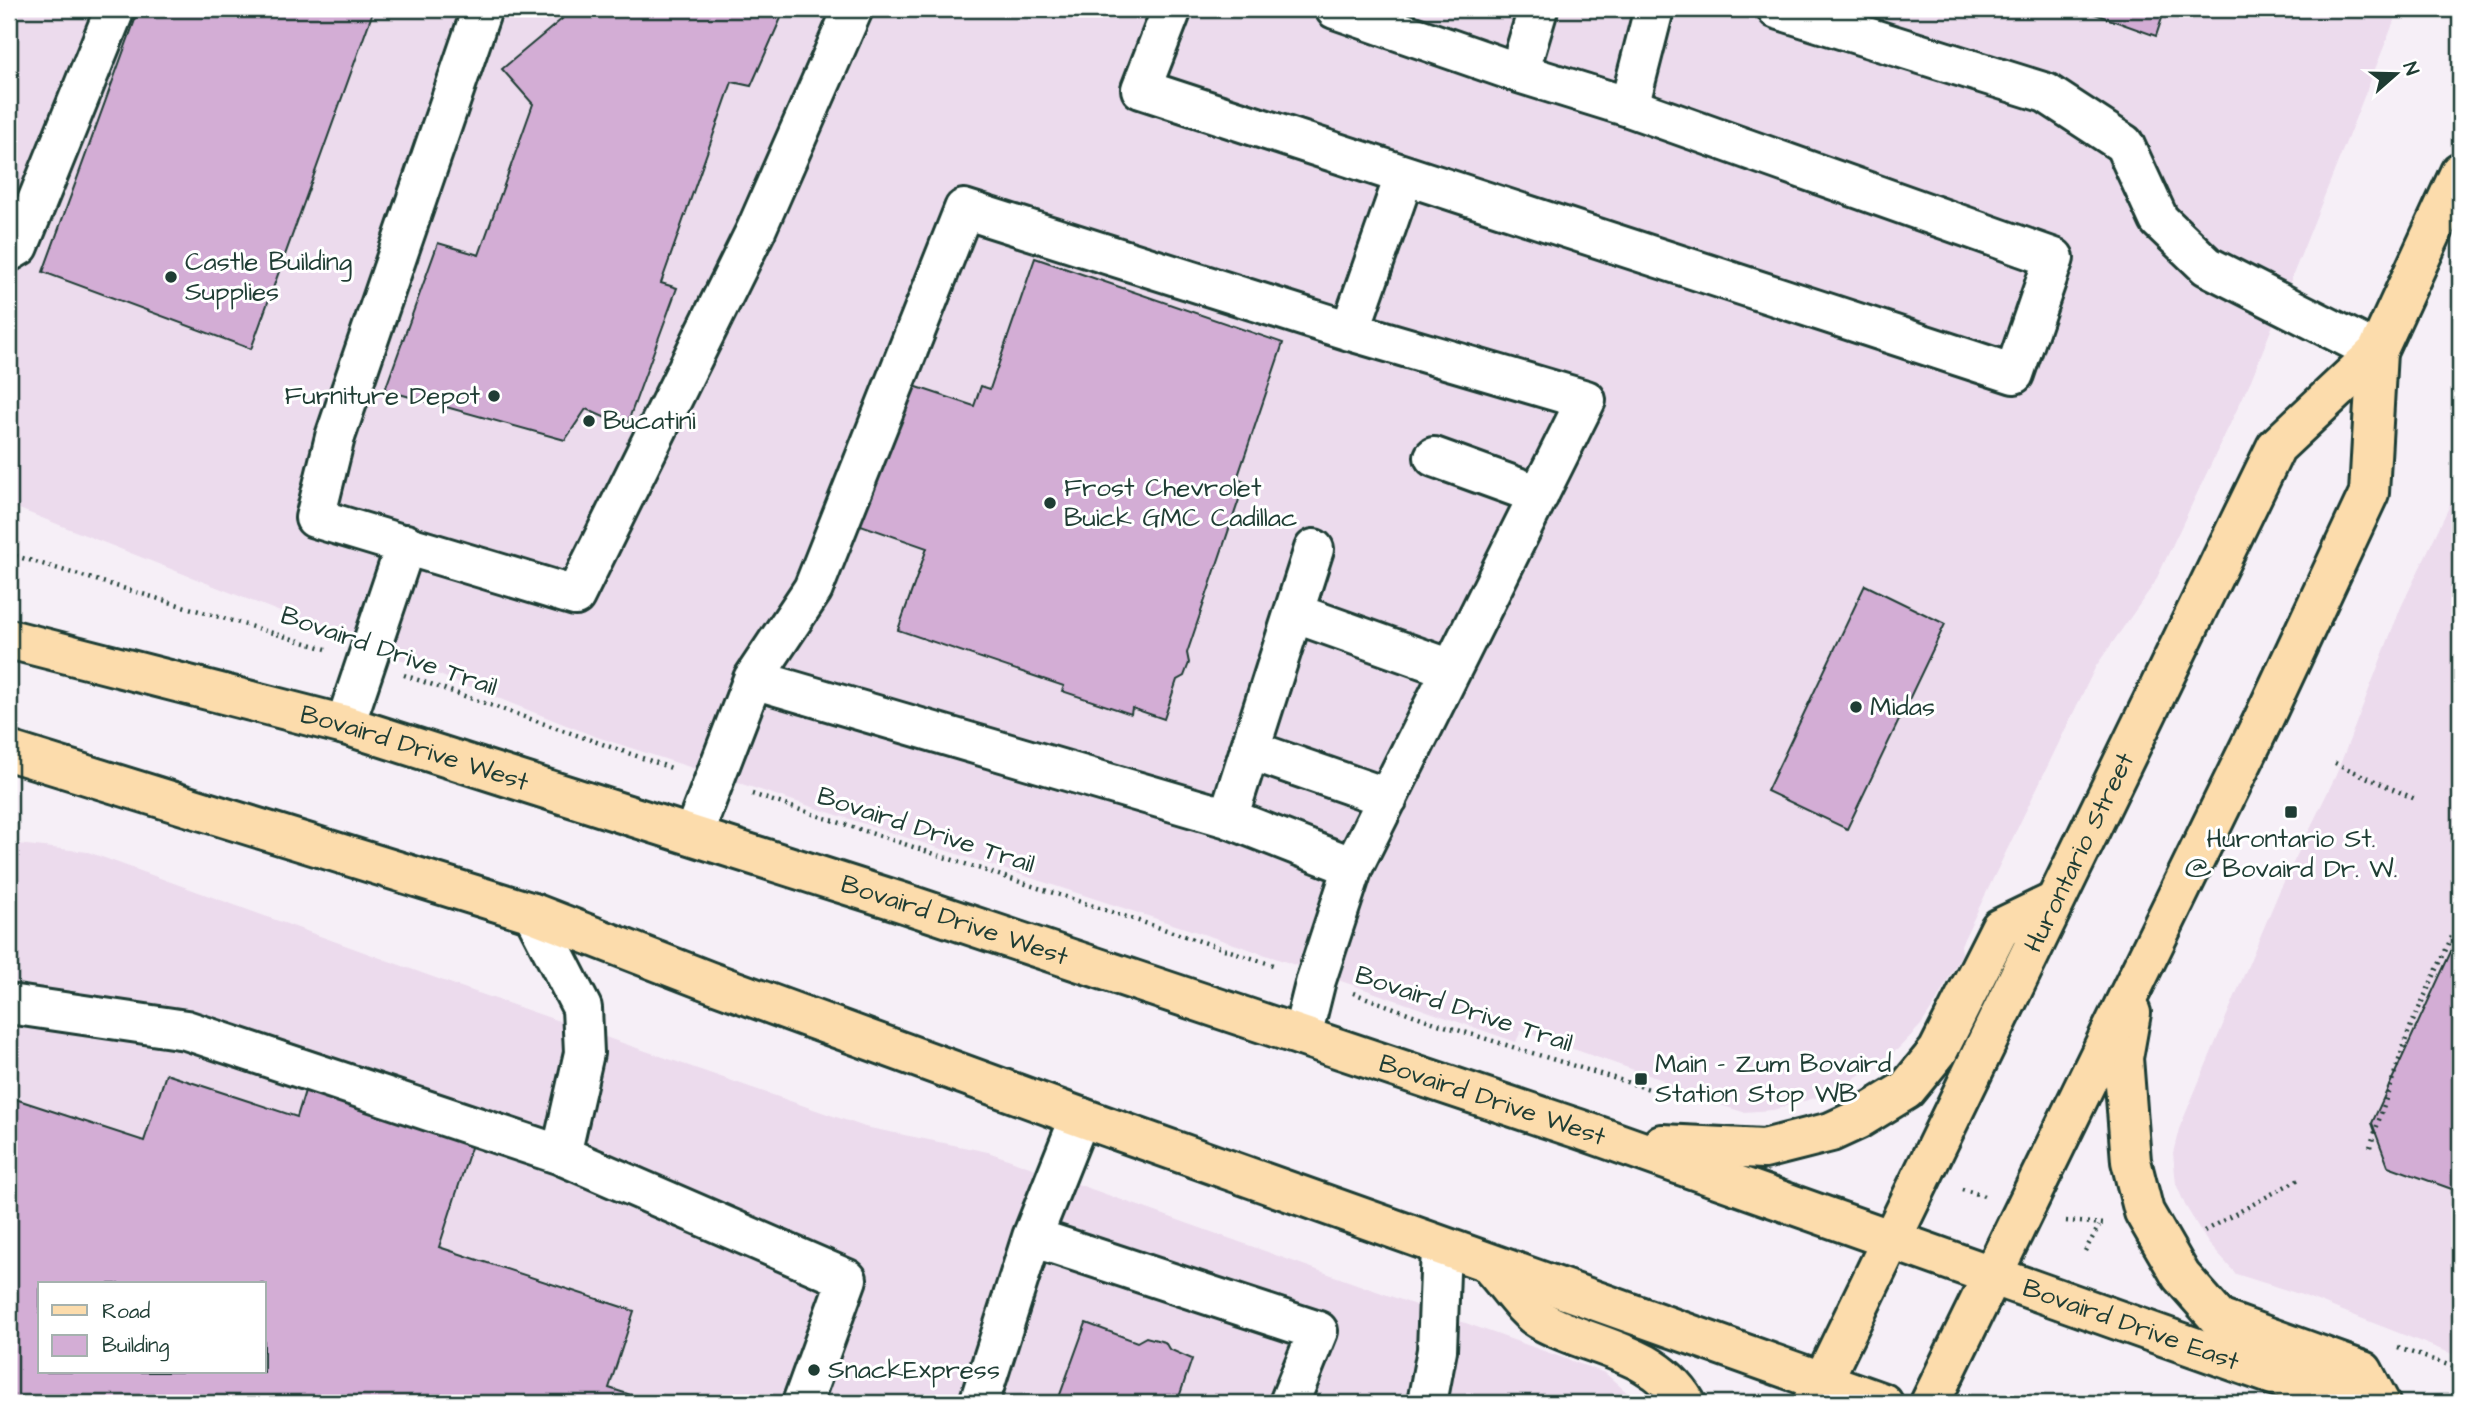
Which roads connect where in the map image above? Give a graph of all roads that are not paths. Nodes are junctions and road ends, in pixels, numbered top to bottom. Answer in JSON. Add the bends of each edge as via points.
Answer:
{"nodes":[{"id":1,"x":116,"y":9,"type":"edge"},
{"id":2,"x":482,"y":9,"type":"edge"},
{"id":3,"x":853,"y":9,"type":"edge"},
{"id":4,"x":1172,"y":9,"type":"edge"},
{"id":5,"x":1335,"y":9,"type":"edge"},
{"id":6,"x":1538,"y":9,"type":"edge"},
{"id":7,"x":1654,"y":9,"type":"edge"},
{"id":8,"x":1777,"y":9,"type":"edge"},
{"id":9,"x":1423,"y":24,"type":"edge"},
{"id":10,"x":1519,"y":73,"type":"junction"},
{"id":11,"x":1629,"y":107,"type":"junction"},
{"id":12,"x":2460,"y":172,"type":"edge"},
{"id":13,"x":1404,"y":177,"type":"junction"},
{"id":14,"x":9,"y":252,"type":"edge"},
{"id":15,"x":1350,"y":331,"type":"junction"},
{"id":16,"x":2377,"y":352,"type":"junction"},
{"id":17,"x":1434,"y":457,"type":"dead end"},
{"id":18,"x":1539,"y":495,"type":"junction"},
{"id":19,"x":406,"y":544,"type":"junction"},
{"id":20,"x":1314,"y":549,"type":"dead end"},
{"id":21,"x":1294,"y":613,"type":"junction"},
{"id":22,"x":9,"y":639,"type":"edge"},
{"id":23,"x":1451,"y":669,"type":"junction"},
{"id":24,"x":753,"y":679,"type":"junction"},
{"id":25,"x":345,"y":725,"type":"junction"},
{"id":26,"x":1250,"y":750,"type":"junction"},
{"id":27,"x":9,"y":751,"type":"edge"},
{"id":28,"x":1388,"y":798,"type":"junction"},
{"id":29,"x":1228,"y":818,"type":"junction"},
{"id":30,"x":693,"y":835,"type":"junction"},
{"id":31,"x":1353,"y":867,"type":"junction"},
{"id":32,"x":2054,"y":902,"type":"junction"},
{"id":33,"x":533,"y":913,"type":"junction"},
{"id":34,"x":2137,"y":976,"type":"junction"},
{"id":35,"x":9,"y":1004,"type":"edge"},
{"id":36,"x":1302,"y":1037,"type":"junction"},
{"id":37,"x":1080,"y":1118,"type":"junction"},
{"id":38,"x":1579,"y":1129,"type":"junction"},
{"id":39,"x":561,"y":1155,"type":"junction"},
{"id":40,"x":1031,"y":1237,"type":"junction"},
{"id":41,"x":1890,"y":1238,"type":"junction"},
{"id":42,"x":1441,"y":1247,"type":"junction"},
{"id":43,"x":1489,"y":1265,"type":"junction"},
{"id":44,"x":1992,"y":1275,"type":"junction"},
{"id":45,"x":1817,"y":1392,"type":"edge"},
{"id":46,"x":802,"y":1403,"type":"edge"},
{"id":47,"x":979,"y":1403,"type":"edge"},
{"id":48,"x":1289,"y":1403,"type":"edge"},
{"id":49,"x":1427,"y":1403,"type":"edge"},
{"id":50,"x":1686,"y":1403,"type":"edge"},
{"id":51,"x":1883,"y":1403,"type":"edge"},
{"id":52,"x":1930,"y":1403,"type":"edge"},
{"id":53,"x":2352,"y":1403,"type":"edge"},
{"id":54,"x":2380,"y":1403,"type":"edge"}],
"edges":[{"from":1,"to":14,"type":"lane","via":[[19,246]]},
{"from":2,"to":19,"type":"lane","via":[[335,437],[315,518]]},
{"from":3,"to":19,"type":"lane","via":[[756,230],[575,596]]},
{"from":4,"to":13,"type":"lane","via":[[1141,89]]},
{"from":5,"to":9,"type":"lane"},
{"from":6,"to":10,"type":"lane"},
{"from":7,"to":11,"type":"lane"},
{"from":8,"to":16,"type":"lane","via":[[2046,93],[2124,144],[2158,219],[2207,266]]},
{"from":9,"to":10,"type":"lane"},
{"from":10,"to":11,"type":"lane"},
{"from":11,"to":13,"type":"lane","via":[[2054,258],[2014,374]]},
{"from":12,"to":16,"type":"main road","name":"Hurontario Street"},
{"from":13,"to":15,"type":"lane"},
{"from":15,"to":18,"type":"lane","via":[[1586,400]]},
{"from":15,"to":24,"type":"lane","via":[[964,209],[813,589]]},
{"from":16,"to":32,"type":"main road","name":"Hurontario Street","via":[[2276,447]]},
{"from":16,"to":34,"type":"main road","name":"Hurontario Street","via":[[2369,493]]},
{"from":17,"to":18,"type":"lane"},
{"from":18,"to":23,"type":"lane"},
{"from":19,"to":25,"type":"lane"},
{"from":20,"to":21,"type":"lane"},
{"from":21,"to":23,"type":"lane"},
{"from":21,"to":26,"type":"lane"},
{"from":22,"to":25,"type":"main road","name":"Bovaird Drive West"},
{"from":23,"to":28,"type":"lane"},
{"from":24,"to":29,"type":"lane"},
{"from":24,"to":30,"type":"lane"},
{"from":25,"to":30,"type":"main road","name":"Bovaird Drive West"},
{"from":26,"to":28,"type":"lane"},
{"from":26,"to":29,"type":"lane"},
{"from":27,"to":33,"type":"main road"},
{"from":28,"to":31,"type":"lane"},
{"from":29,"to":31,"type":"lane"},
{"from":30,"to":36,"type":"main road","name":"Bovaird Drive West"},
{"from":31,"to":36,"type":"lane"},
{"from":32,"to":38,"type":"main road","via":[[2000,928],[1938,1051],[1906,1090],[1857,1120],[1831,1132],[1764,1149],[1678,1146]]},
{"from":32,"to":41,"type":"main road","name":"Hurontario Street"},
{"from":33,"to":37,"type":"main road"},
{"from":33,"to":39,"type":"lane","via":[[582,1008],[584,1054]]},
{"from":34,"to":44,"type":"main road","name":"Hurontario Street"},
{"from":34,"to":54,"type":"main road","via":[[2123,1058],[2126,1125],[2138,1195],[2151,1226],[2181,1276],[2219,1319],[2364,1371]]},
{"from":35,"to":39,"type":"lane","via":[[186,1030]]},
{"from":36,"to":38,"type":"main road","name":"Bovaird Drive West"},
{"from":37,"to":40,"type":"lane"},
{"from":37,"to":42,"type":"main road"},
{"from":38,"to":41,"type":"main road","name":"Bovaird Drive West"},
{"from":39,"to":46,"type":"lane","via":[[846,1279]]},
{"from":40,"to":47,"type":"lane"},
{"from":40,"to":48,"type":"lane","via":[[1318,1331]]},
{"from":41,"to":44,"type":"main road","name":"Bovaird Drive West"},
{"from":41,"to":45,"type":"main road","name":"Hurontario Street"},
{"from":42,"to":43,"type":"main road"},
{"from":42,"to":49,"type":"lane","via":[[1437,1350]]},
{"from":43,"to":45,"type":"main road"},
{"from":43,"to":50,"type":"main road","via":[[1539,1320],[1628,1354],[1674,1383]]},
{"from":44,"to":52,"type":"main road","name":"Hurontario Street"},
{"from":44,"to":53,"type":"main road","name":"Bovaird Drive East"},
{"from":45,"to":51,"type":"main road"}]}
